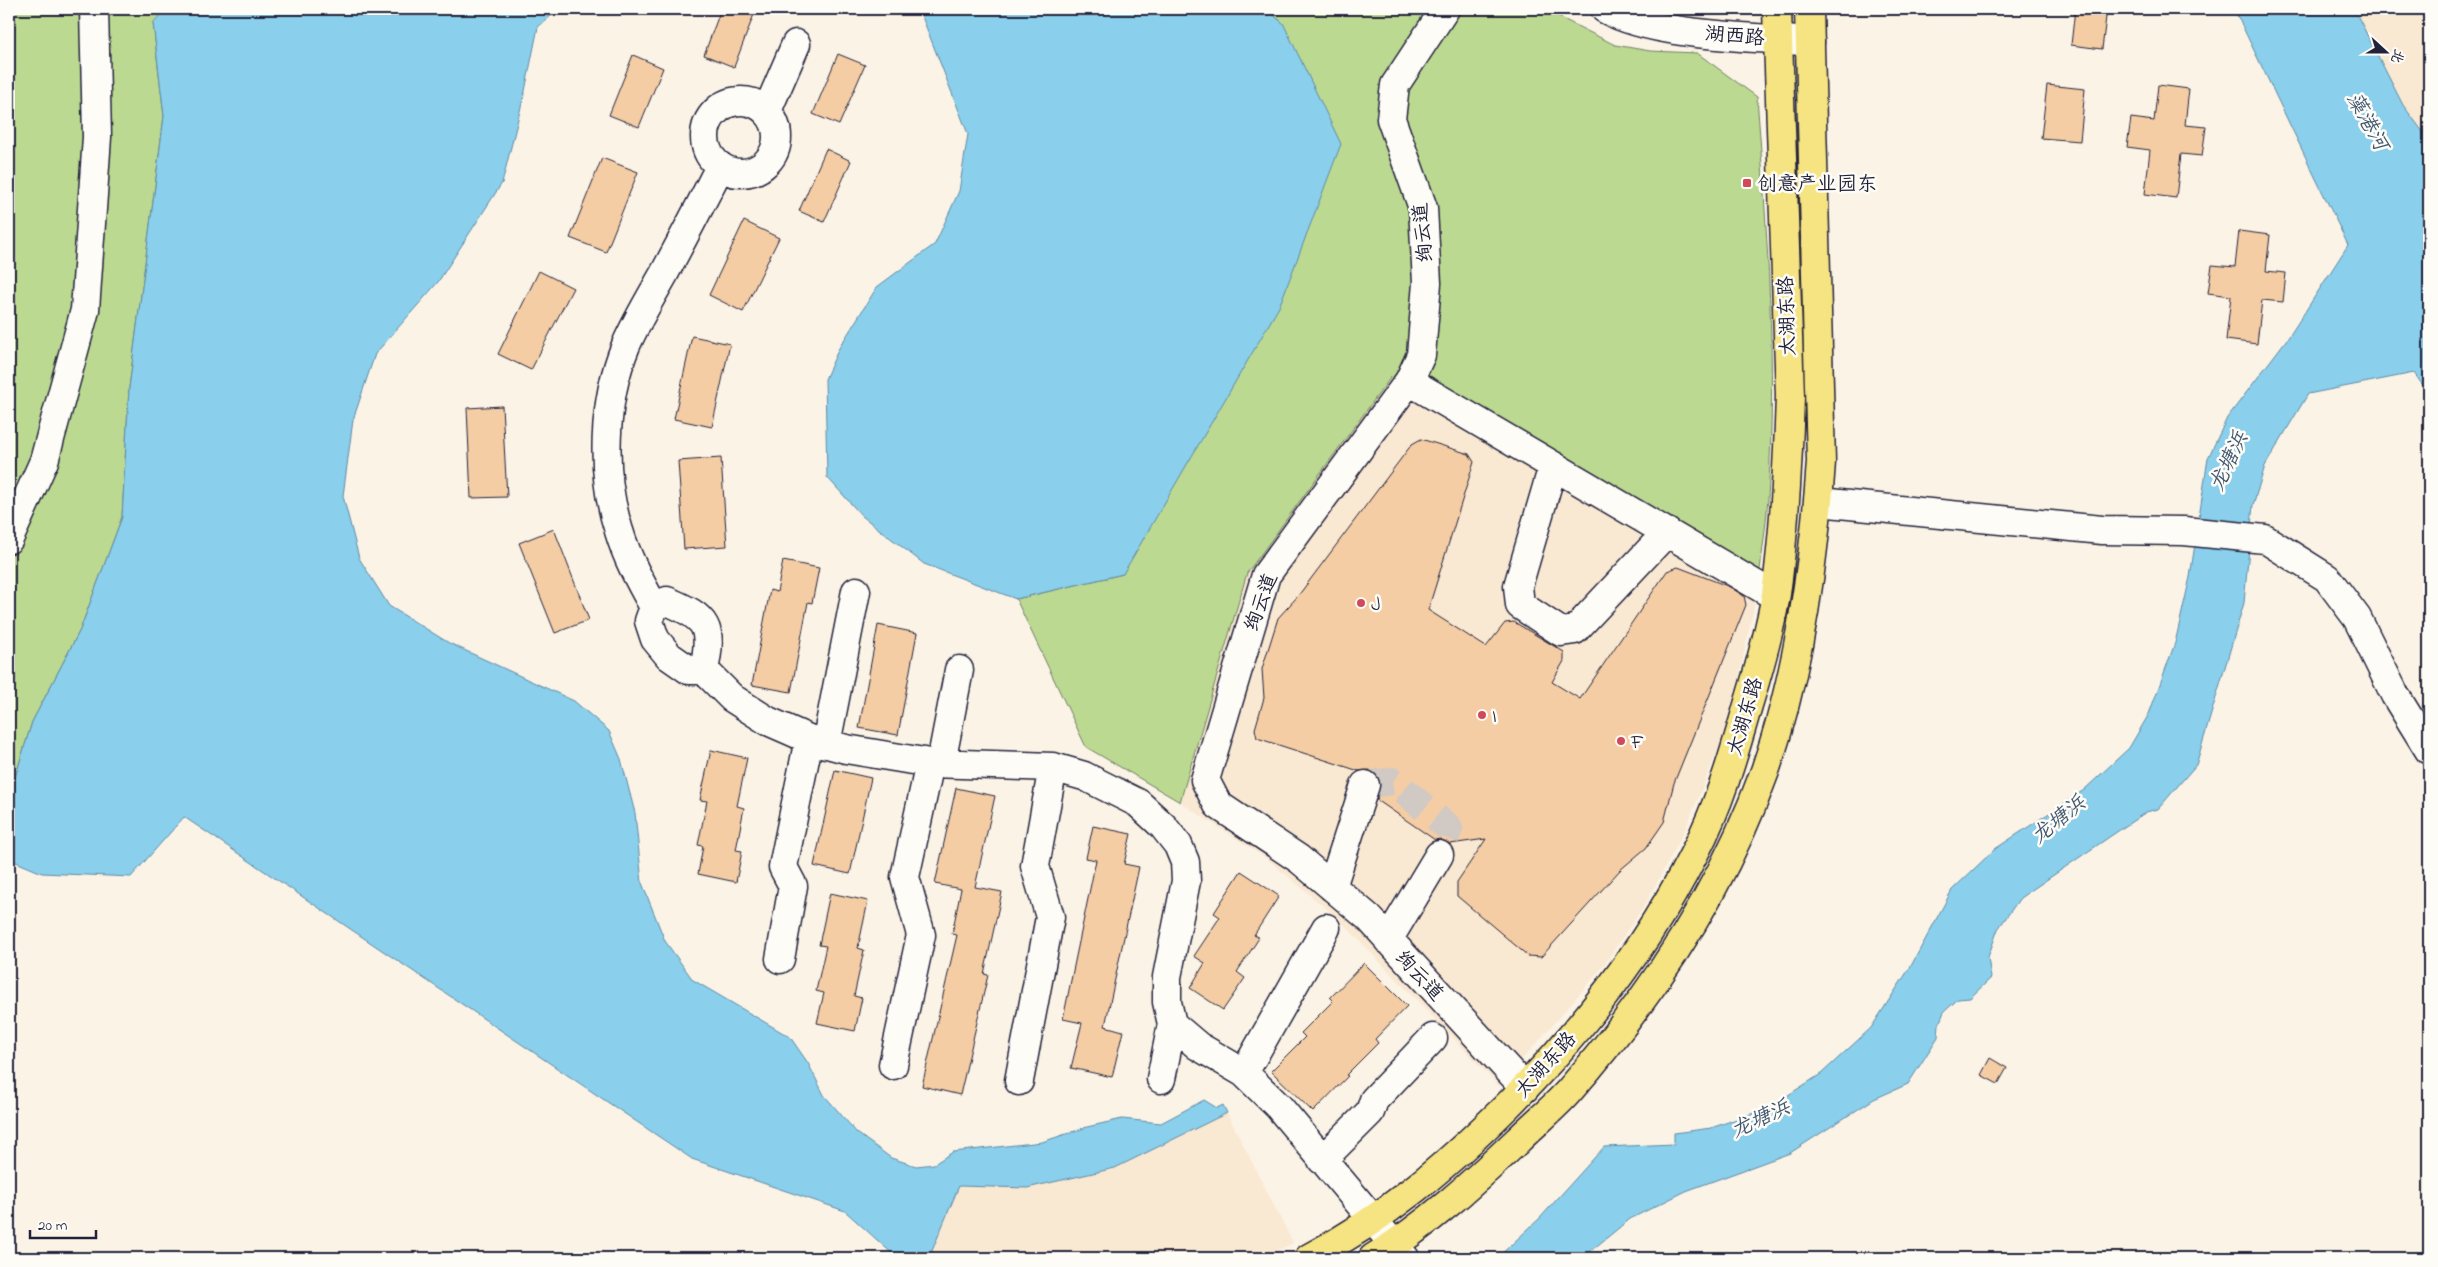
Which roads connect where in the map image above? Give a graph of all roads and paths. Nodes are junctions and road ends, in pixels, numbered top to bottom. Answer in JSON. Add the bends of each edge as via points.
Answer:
{"nodes":[{"id":1,"x":94,"y":9,"type":"edge"},
{"id":2,"x":1445,"y":9,"type":"edge"},
{"id":3,"x":1605,"y":9,"type":"edge"},
{"id":4,"x":1777,"y":9,"type":"edge"},
{"id":5,"x":1809,"y":9,"type":"edge"},
{"id":6,"x":1778,"y":39,"type":"junction"},
{"id":7,"x":1810,"y":42,"type":"junction"},
{"id":8,"x":796,"y":44,"type":"dead end"},
{"id":9,"x":767,"y":111,"type":"junction"},
{"id":10,"x":720,"y":166,"type":"junction"},
{"id":11,"x":1409,"y":380,"type":"junction"},
{"id":12,"x":1554,"y":466,"type":"junction"},
{"id":13,"x":1818,"y":502,"type":"junction"},
{"id":14,"x":1667,"y":532,"type":"junction"},
{"id":15,"x":9,"y":539,"type":"edge"},
{"id":16,"x":856,"y":591,"type":"dead end"},
{"id":17,"x":1775,"y":596,"type":"junction"},
{"id":18,"x":654,"y":607,"type":"junction"},
{"id":19,"x":704,"y":670,"type":"junction"},
{"id":20,"x":959,"y":670,"type":"dead end"},
{"id":21,"x":818,"y":741,"type":"junction"},
{"id":22,"x":2429,"y":750,"type":"edge"},
{"id":23,"x":936,"y":763,"type":"junction"},
{"id":24,"x":1054,"y":767,"type":"junction"},
{"id":25,"x":1366,"y":785,"type":"dead end"},
{"id":26,"x":1439,"y":855,"type":"tunnel mouth"},
{"id":27,"x":1332,"y":887,"type":"junction"},
{"id":28,"x":1326,"y":928,"type":"dead end"},
{"id":29,"x":1388,"y":940,"type":"junction"},
{"id":30,"x":780,"y":959,"type":"dead end"},
{"id":31,"x":1172,"y":1024,"type":"junction"},
{"id":32,"x":1433,"y":1038,"type":"dead end"},
{"id":33,"x":893,"y":1065,"type":"dead end"},
{"id":34,"x":1244,"y":1073,"type":"junction"},
{"id":35,"x":1161,"y":1078,"type":"dead end"},
{"id":36,"x":1018,"y":1080,"type":"dead end"},
{"id":37,"x":1525,"y":1088,"type":"junction"},
{"id":38,"x":1322,"y":1160,"type":"junction"},
{"id":39,"x":1372,"y":1221,"type":"junction"},
{"id":40,"x":1391,"y":1254,"type":"edge"},
{"id":41,"x":1310,"y":1258,"type":"edge"}],
"edges":[{"from":1,"to":15,"type":"street","via":[[97,137],[85,310],[44,461]]},
{"from":2,"to":11,"type":"street","name":"绚云道","via":[[1395,85],[1391,119],[1423,208],[1427,283],[1421,355]]},
{"from":3,"to":6,"type":"street","name":"湖西路","via":[[1618,16],[1677,30]]},
{"from":4,"to":6,"type":"main road","name":"太湖东路"},
{"from":5,"to":7,"type":"main road","name":"太湖东路"},
{"from":6,"to":7,"type":"street","name":"湖西路"},
{"from":6,"to":17,"type":"main road","name":"太湖东路","via":[[1790,396],[1784,512]]},
{"from":7,"to":13,"type":"main road","name":"太湖东路","via":[[1821,400]]},
{"from":8,"to":9,"type":"street"},
{"from":9,"to":10,"type":"street","via":[[775,122],[778,136],[769,160],[758,169],[745,173],[732,172]]},
{"from":9,"to":10,"type":"street","via":[[756,103],[743,100],[728,103],[715,111],[707,124],[705,140],[710,154]]},
{"from":10,"to":18,"type":"street","via":[[630,336],[612,387],[607,465],[612,500],[618,531]]},
{"from":11,"to":12,"type":"street"},
{"from":11,"to":27,"type":"street","name":"绚云道","via":[[1266,575],[1205,780],[1218,805],[1299,859]]},
{"from":12,"to":14,"type":"street"},
{"from":12,"to":14,"type":"street","via":[[1518,586],[1520,605],[1560,632],[1576,630]]},
{"from":13,"to":22,"type":"street","via":[[2102,530],[2184,531],[2265,539],[2327,578],[2357,618],[2395,695]]},
{"from":13,"to":40,"type":"main road","name":"太湖东路","via":[[1806,604],[1789,685],[1765,771],[1728,859],[1638,1005],[1568,1092],[1479,1177]]},
{"from":14,"to":17,"type":"street"},
{"from":16,"to":21,"type":"street"},
{"from":17,"to":37,"type":"main road","name":"太湖东路","via":[[1732,759],[1696,850],[1656,921],[1614,985]]},
{"from":18,"to":19,"type":"street","via":[[649,622],[655,639],[669,656],[689,670]]},
{"from":18,"to":19,"type":"street","via":[[667,601],[700,618],[708,633]]},
{"from":19,"to":21,"type":"street","via":[[732,698],[768,721]]},
{"from":20,"to":23,"type":"street"},
{"from":21,"to":23,"type":"street"},
{"from":21,"to":30,"type":"street","via":[[783,866],[794,886]]},
{"from":23,"to":24,"type":"street"},
{"from":23,"to":33,"type":"street","via":[[905,877],[921,934]]},
{"from":24,"to":31,"type":"street","via":[[1084,776],[1138,803],[1178,845],[1185,862],[1186,881],[1168,976],[1167,1002]]},
{"from":24,"to":36,"type":"street","via":[[1035,866],[1050,917]]},
{"from":25,"to":27,"type":"street"},
{"from":26,"to":29,"type":"street"},
{"from":27,"to":29,"type":"street","name":"绚云道","via":[[1369,918]]},
{"from":28,"to":34,"type":"street"},
{"from":29,"to":37,"type":"street","name":"绚云道"},
{"from":31,"to":34,"type":"street","via":[[1198,1046]]},
{"from":31,"to":35,"type":"street"},
{"from":32,"to":38,"type":"street","via":[[1374,1100],[1370,1112]]},
{"from":34,"to":38,"type":"street","via":[[1279,1107]]},
{"from":37,"to":39,"type":"main road","name":"太湖东路","via":[[1463,1149],[1398,1204]]},
{"from":38,"to":39,"type":"street"},
{"from":39,"to":40,"type":"street"},
{"from":39,"to":41,"type":"main road","name":"太湖东路"}]}
